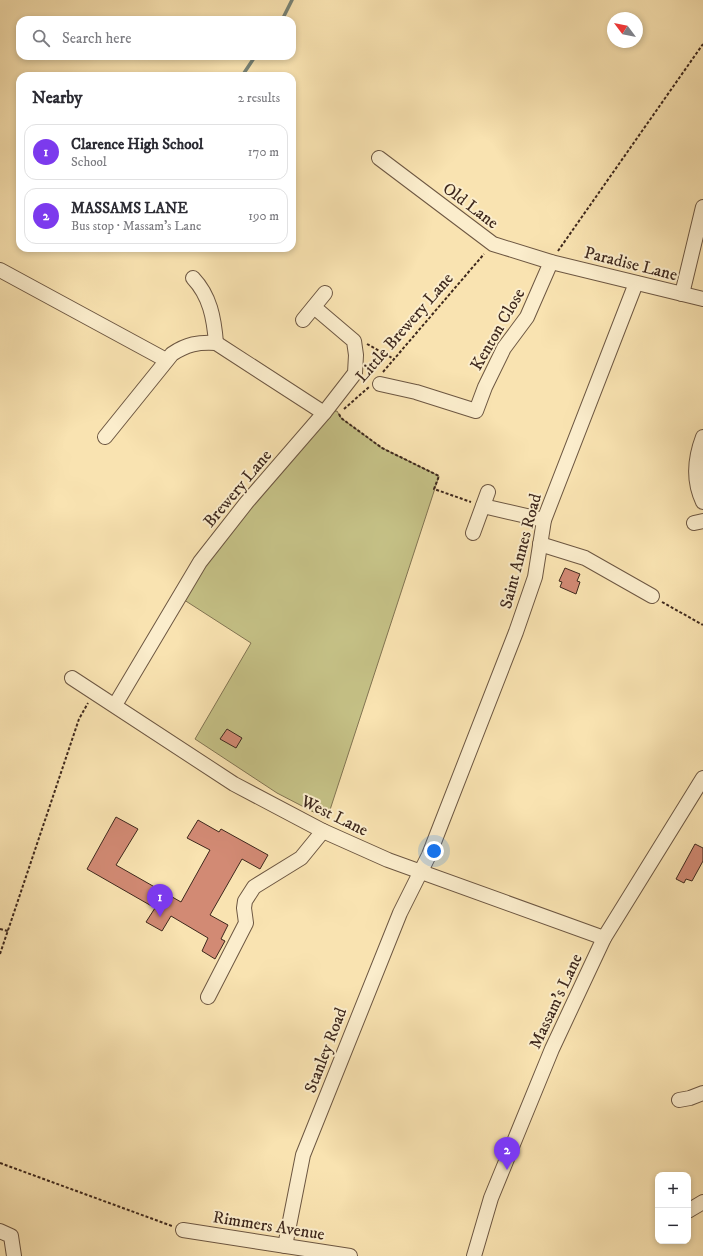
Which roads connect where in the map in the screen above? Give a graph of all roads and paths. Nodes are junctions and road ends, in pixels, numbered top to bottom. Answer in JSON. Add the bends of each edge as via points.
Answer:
{"nodes":[{"id":1,"x":703,"y":44,"type":"edge"},
{"id":2,"x":379,"y":158,"type":"dead end"},
{"id":3,"x":703,"y":207,"type":"edge"},
{"id":4,"x":493,"y":244,"type":"junction"},
{"id":5,"x":551,"y":262,"type":"junction"},
{"id":6,"x":0,"y":270,"type":"edge"},
{"id":7,"x":193,"y":278,"type":"dead end"},
{"id":8,"x":636,"y":283,"type":"junction"},
{"id":9,"x":325,"y":293,"type":"dead end"},
{"id":10,"x":682,"y":294,"type":"junction"},
{"id":11,"x":703,"y":299,"type":"edge"},
{"id":12,"x":314,"y":307,"type":"junction"},
{"id":13,"x":303,"y":320,"type":"dead end"},
{"id":14,"x":354,"y":341,"type":"junction"},
{"id":15,"x":216,"y":342,"type":"junction"},
{"id":16,"x":394,"y":359,"type":"junction"},
{"id":17,"x":166,"y":360,"type":"junction"},
{"id":18,"x":377,"y":381,"type":"junction"},
{"id":19,"x":331,"y":412,"type":"junction"},
{"id":20,"x":105,"y":437,"type":"dead end"},
{"id":21,"x":703,"y":437,"type":"edge"},
{"id":22,"x":488,"y":492,"type":"dead end"},
{"id":23,"x":703,"y":502,"type":"edge"},
{"id":24,"x":483,"y":506,"type":"junction"},
{"id":25,"x":544,"y":520,"type":"junction"},
{"id":26,"x":474,"y":533,"type":"dead end"},
{"id":27,"x":540,"y":544,"type":"junction"},
{"id":28,"x":652,"y":596,"type":"joint"},
{"id":29,"x":703,"y":625,"type":"edge"},
{"id":30,"x":72,"y":678,"type":"dead end"},
{"id":31,"x":93,"y":693,"type":"junction"},
{"id":32,"x":114,"y":705,"type":"junction"},
{"id":33,"x":703,"y":778,"type":"edge"},
{"id":34,"x":323,"y":831,"type":"junction"},
{"id":35,"x":420,"y":872,"type":"junction"},
{"id":36,"x":0,"y":928,"type":"edge"},
{"id":37,"x":9,"y":931,"type":"junction"},
{"id":38,"x":604,"y":938,"type":"junction"},
{"id":39,"x":0,"y":954,"type":"edge"},
{"id":40,"x":208,"y":997,"type":"dead end"},
{"id":41,"x":703,"y":1093,"type":"edge"},
{"id":42,"x":679,"y":1100,"type":"dead end"},
{"id":43,"x":0,"y":1163,"type":"edge"},
{"id":44,"x":703,"y":1202,"type":"edge"},
{"id":45,"x":691,"y":1209,"type":"edge"},
{"id":46,"x":0,"y":1230,"type":"edge"},
{"id":47,"x":183,"y":1230,"type":"joint"},
{"id":48,"x":285,"y":1246,"type":"junction"},
{"id":49,"x":14,"y":1256,"type":"edge"},
{"id":50,"x":350,"y":1256,"type":"edge"},
{"id":51,"x":474,"y":1256,"type":"edge"}],
"edges":[{"from":1,"to":5,"type":"path"},
{"from":2,"to":4,"type":"street","name":"Old Lane"},
{"from":3,"to":10,"type":"street"},
{"from":4,"to":5,"type":"street","name":"Old Lane"},
{"from":4,"to":16,"type":"path","name":"Little Brewery Lane"},
{"from":5,"to":8,"type":"street","name":"Paradise Lane"},
{"from":5,"to":18,"type":"street","name":"Kenton Close","via":[[530,310],[504,348],[476,411]]},
{"from":6,"to":17,"type":"street"},
{"from":7,"to":15,"type":"street","via":[[203,288],[213,315]]},
{"from":8,"to":10,"type":"street","name":"Paradise Lane"},
{"from":8,"to":25,"type":"street","name":"Saint Annes Road"},
{"from":9,"to":12,"type":"street"},
{"from":10,"to":11,"type":"street","name":"Paradise Lane"},
{"from":12,"to":13,"type":"street"},
{"from":12,"to":14,"type":"street"},
{"from":14,"to":16,"type":"path","via":[[359,339]]},
{"from":14,"to":19,"type":"street","name":"Brewery Lane","via":[[355,373]]},
{"from":15,"to":17,"type":"street","via":[[200,342],[185,346]]},
{"from":15,"to":19,"type":"street"},
{"from":16,"to":18,"type":"path","name":"Little Brewery Lane"},
{"from":17,"to":20,"type":"street"},
{"from":18,"to":19,"type":"path","name":"Little Brewery Lane","via":[[344,409]]},
{"from":19,"to":24,"type":"path","via":[[382,448],[439,476],[434,489]]},
{"from":19,"to":32,"type":"street","name":"Brewery Lane","via":[[248,502],[200,562]]},
{"from":21,"to":23,"type":"street","via":[[695,464]]},
{"from":22,"to":24,"type":"street"},
{"from":24,"to":25,"type":"street"},
{"from":24,"to":26,"type":"street"},
{"from":25,"to":27,"type":"street","name":"Saint Annes Road"},
{"from":27,"to":28,"type":"street","via":[[585,558]]},
{"from":27,"to":35,"type":"street","name":"Saint Annes Road","via":[[535,577],[516,632],[429,855]]},
{"from":28,"to":29,"type":"path"},
{"from":30,"to":31,"type":"street","name":"West Lane"},
{"from":31,"to":32,"type":"street","name":"West Lane"},
{"from":31,"to":37,"type":"path","via":[[79,719]]},
{"from":32,"to":34,"type":"street","name":"West Lane","via":[[234,784]]},
{"from":33,"to":38,"type":"street","name":"Massam's Lane"},
{"from":34,"to":35,"type":"street","name":"West Lane"},
{"from":34,"to":40,"type":"street","via":[[301,858],[254,887],[248,894],[244,908],[246,923]]},
{"from":35,"to":38,"type":"street","name":"West Lane"},
{"from":35,"to":48,"type":"street","name":"Stanley Road","via":[[400,913],[303,1155]]},
{"from":36,"to":37,"type":"path"},
{"from":37,"to":39,"type":"path"},
{"from":38,"to":51,"type":"street","name":"Massam's Lane","via":[[544,1070],[491,1198]]},
{"from":41,"to":42,"type":"street"},
{"from":43,"to":47,"type":"path"},
{"from":44,"to":45,"type":"street"},
{"from":46,"to":49,"type":"street","via":[[11,1236]]},
{"from":47,"to":48,"type":"street","name":"Rimmers Avenue"},
{"from":48,"to":50,"type":"street","name":"Rimmers Avenue"}]}
